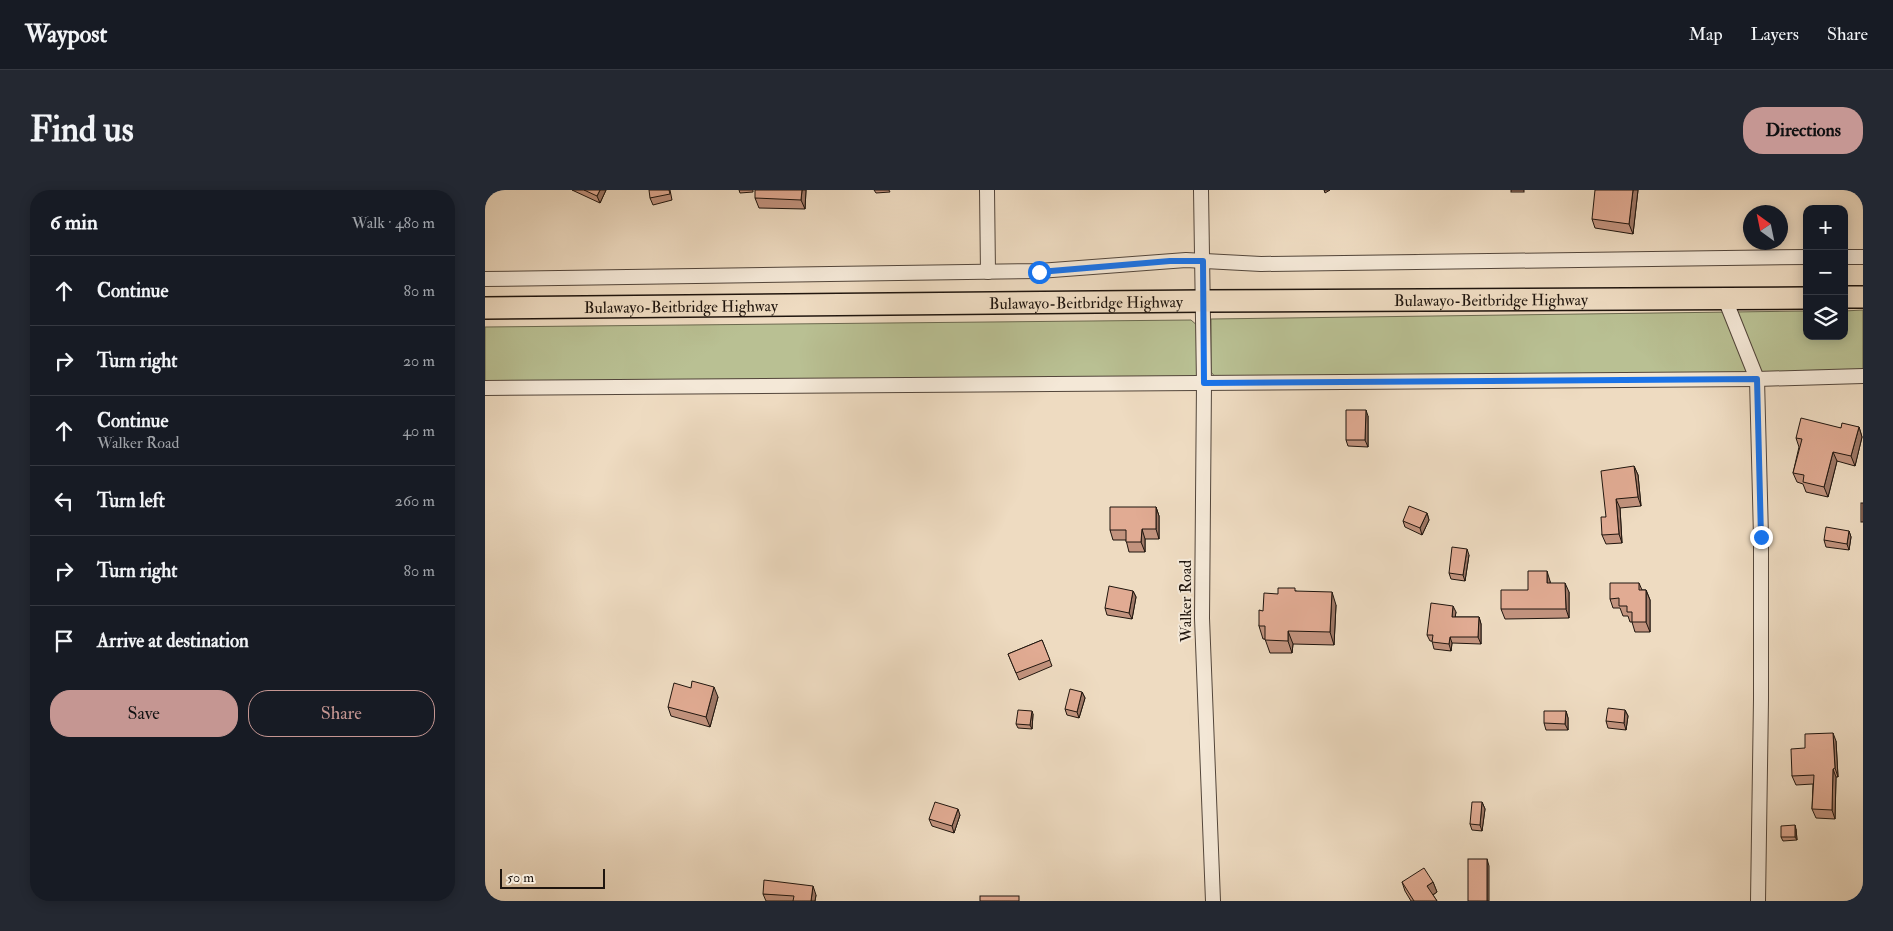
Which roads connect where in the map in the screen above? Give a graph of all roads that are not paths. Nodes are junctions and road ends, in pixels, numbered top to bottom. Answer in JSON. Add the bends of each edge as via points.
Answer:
{"nodes":[{"id":1,"x":987,"y":190,"type":"edge"},
{"id":2,"x":1201,"y":190,"type":"edge"},
{"id":3,"x":1803,"y":257,"type":"edge"},
{"id":4,"x":1848,"y":257,"type":"edge"},
{"id":5,"x":1863,"y":257,"type":"edge"},
{"id":6,"x":1203,"y":261,"type":"junction"},
{"id":7,"x":988,"y":272,"type":"junction"},
{"id":8,"x":485,"y":279,"type":"edge"},
{"id":9,"x":1848,"y":297,"type":"edge"},
{"id":10,"x":1863,"y":297,"type":"edge"},
{"id":11,"x":1803,"y":298,"type":"edge"},
{"id":12,"x":1725,"y":299,"type":"junction"},
{"id":13,"x":1204,"y":301,"type":"junction"},
{"id":14,"x":485,"y":308,"type":"edge"},
{"id":15,"x":1863,"y":376,"type":"edge"},
{"id":16,"x":1757,"y":379,"type":"junction"},
{"id":17,"x":1204,"y":383,"type":"junction"},
{"id":18,"x":485,"y":388,"type":"edge"},
{"id":19,"x":1213,"y":901,"type":"edge"},
{"id":20,"x":1757,"y":901,"type":"edge"}],
"edges":[{"from":1,"to":7,"type":"street"},
{"from":2,"to":6,"type":"street","name":"Walker Road"},
{"from":3,"to":6,"type":"street","via":[[1261,264]]},
{"from":4,"to":5,"type":"street"},
{"from":6,"to":7,"type":"street"},
{"from":6,"to":13,"type":"street","name":"Walker Road"},
{"from":7,"to":8,"type":"street"},
{"from":9,"to":10,"type":"highway"},
{"from":11,"to":12,"type":"highway","name":"Bulawayo-Beitbridge Highway"},
{"from":12,"to":13,"type":"highway","name":"Bulawayo-Beitbridge Highway"},
{"from":12,"to":16,"type":"street"},
{"from":13,"to":14,"type":"highway","name":"Bulawayo-Beitbridge Highway"},
{"from":13,"to":17,"type":"street","name":"Walker Road"},
{"from":15,"to":16,"type":"street"},
{"from":16,"to":17,"type":"street"},
{"from":16,"to":20,"type":"street","via":[[1761,537]]},
{"from":17,"to":18,"type":"street"},
{"from":17,"to":19,"type":"street","name":"Walker Road","via":[[1202,618]]}]}
